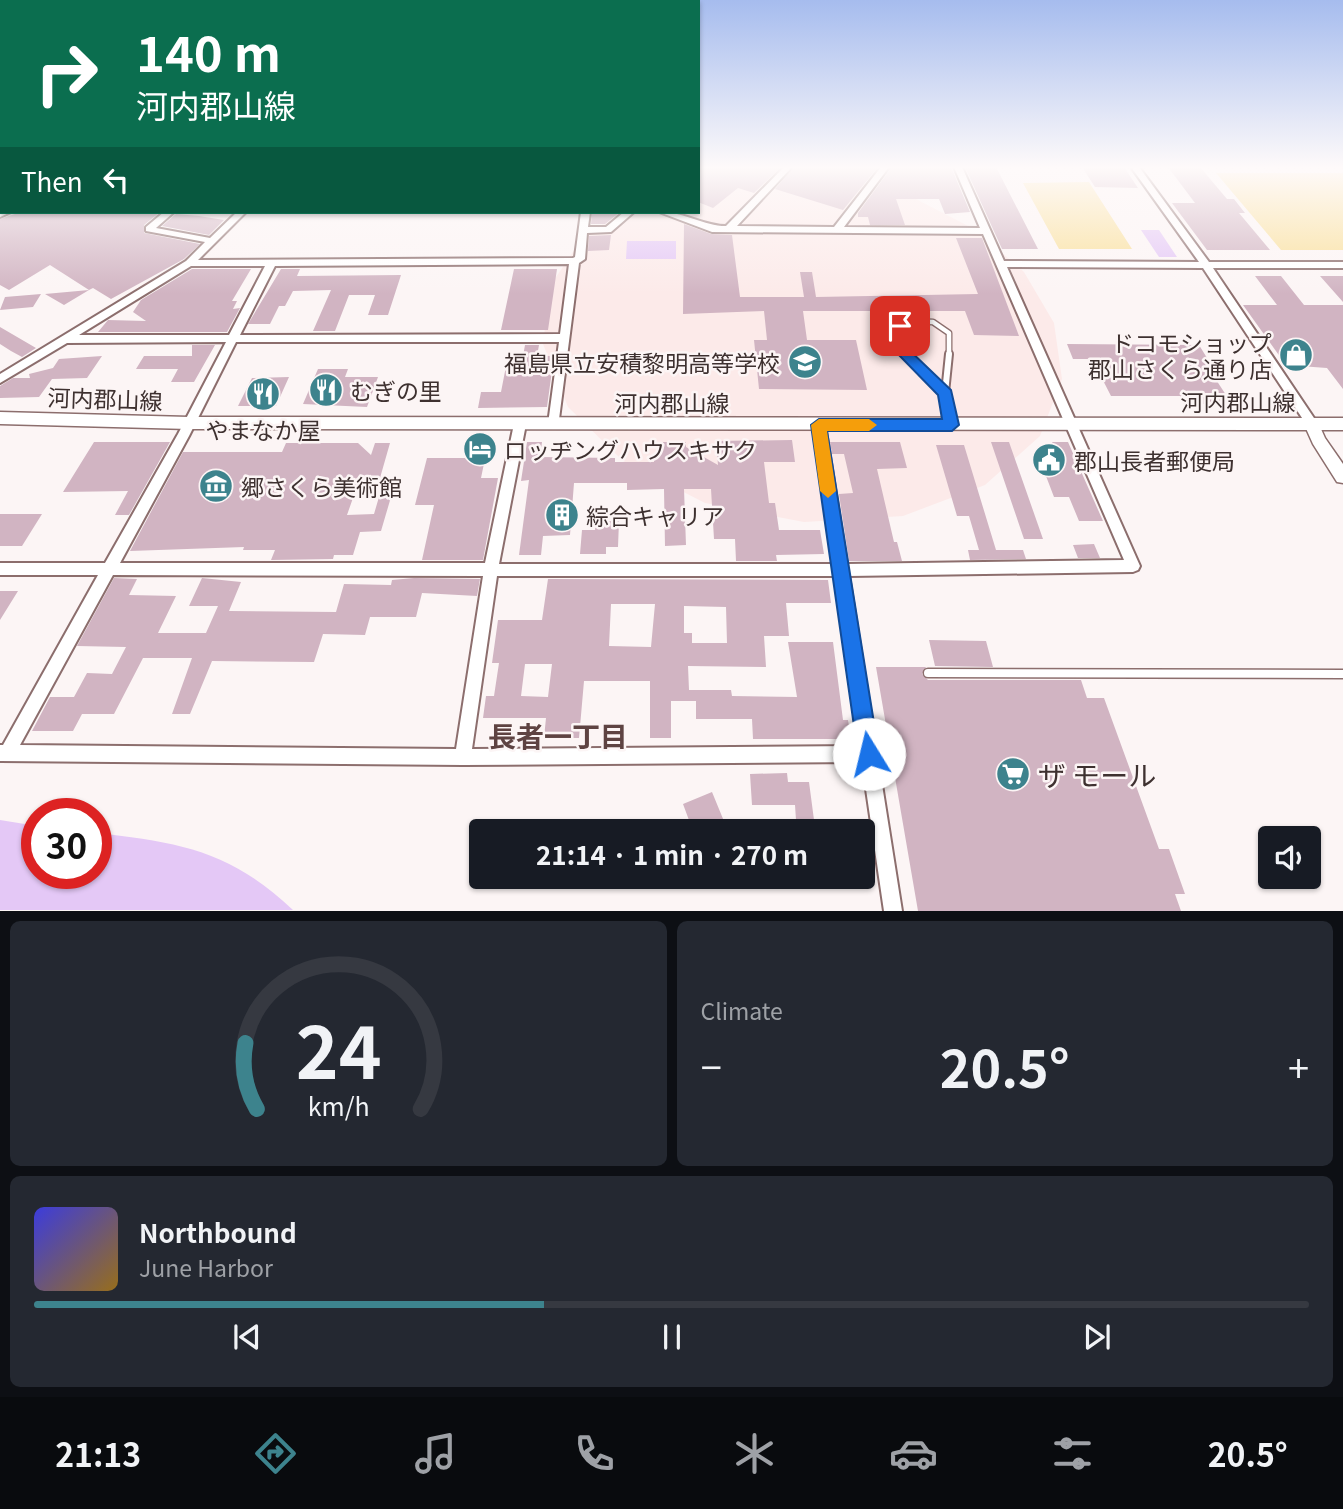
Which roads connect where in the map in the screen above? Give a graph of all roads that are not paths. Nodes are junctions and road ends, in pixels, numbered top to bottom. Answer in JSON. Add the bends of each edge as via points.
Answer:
{"nodes":[{"id":1,"x":748,"y":210,"type":"edge"},
{"id":2,"x":852,"y":210,"type":"edge"},
{"id":3,"x":977,"y":210,"type":"edge"},
{"id":4,"x":1165,"y":210,"type":"edge"},
{"id":5,"x":167,"y":214,"type":"edge"},
{"id":6,"x":240,"y":214,"type":"edge"},
{"id":7,"x":586,"y":214,"type":"edge"},
{"id":8,"x":627,"y":214,"type":"edge"},
{"id":9,"x":670,"y":214,"type":"edge"},
{"id":10,"x":729,"y":229,"type":"junction"},
{"id":11,"x":583,"y":230,"type":"junction"},
{"id":12,"x":836,"y":230,"type":"junction"},
{"id":13,"x":986,"y":231,"type":"junction"},
{"id":14,"x":212,"y":241,"type":"junction"},
{"id":15,"x":574,"y":261,"type":"junction"},
{"id":16,"x":272,"y":262,"type":"junction"},
{"id":17,"x":189,"y":263,"type":"junction"},
{"id":18,"x":1000,"y":264,"type":"junction"},
{"id":19,"x":1204,"y":265,"type":"junction"},
{"id":20,"x":1343,"y":265,"type":"edge"},
{"id":21,"x":565,"y":338,"type":"junction"},
{"id":22,"x":68,"y":339,"type":"junction"},
{"id":23,"x":232,"y":340,"type":"junction"},
{"id":24,"x":0,"y":379,"type":"edge"},
{"id":25,"x":946,"y":394,"type":"junction"},
{"id":26,"x":0,"y":418,"type":"edge"},
{"id":27,"x":190,"y":423,"type":"junction"},
{"id":28,"x":520,"y":424,"type":"junction"},
{"id":29,"x":554,"y":424,"type":"junction"},
{"id":30,"x":1312,"y":424,"type":"junction"},
{"id":31,"x":1343,"y":424,"type":"edge"},
{"id":32,"x":819,"y":425,"type":"junction"},
{"id":33,"x":952,"y":425,"type":"junction"},
{"id":34,"x":1072,"y":425,"type":"junction"},
{"id":35,"x":1343,"y":477,"type":"edge"},
{"id":36,"x":111,"y":568,"type":"junction"},
{"id":37,"x":0,"y":569,"type":"edge"},
{"id":38,"x":491,"y":569,"type":"junction"},
{"id":39,"x":839,"y":570,"type":"junction"},
{"id":40,"x":928,"y":673,"type":"dead end"},
{"id":41,"x":1343,"y":674,"type":"edge"},
{"id":42,"x":4,"y":753,"type":"edge"},
{"id":43,"x":869,"y":754,"type":"junction"},
{"id":44,"x":463,"y":757,"type":"junction"},
{"id":45,"x":893,"y":911,"type":"edge"}],
"edges":[{"from":1,"to":10,"type":"street"},
{"from":2,"to":12,"type":"street"},
{"from":3,"to":13,"type":"street"},
{"from":4,"to":19,"type":"street"},
{"from":5,"to":14,"type":"street","via":[[149,229]]},
{"from":6,"to":14,"type":"street"},
{"from":7,"to":11,"type":"street"},
{"from":8,"to":11,"type":"street","via":[[608,230]]},
{"from":9,"to":10,"type":"street","via":[[712,229]]},
{"from":10,"to":12,"type":"street"},
{"from":11,"to":15,"type":"street","via":[[580,259]]},
{"from":12,"to":13,"type":"street"},
{"from":13,"to":18,"type":"street"},
{"from":14,"to":17,"type":"street"},
{"from":15,"to":16,"type":"street"},
{"from":15,"to":21,"type":"street"},
{"from":16,"to":17,"type":"street"},
{"from":16,"to":23,"type":"street"},
{"from":17,"to":22,"type":"street"},
{"from":18,"to":19,"type":"street"},
{"from":18,"to":34,"type":"street"},
{"from":19,"to":20,"type":"street"},
{"from":19,"to":30,"type":"street"},
{"from":21,"to":23,"type":"street"},
{"from":21,"to":29,"type":"street"},
{"from":22,"to":23,"type":"street"},
{"from":22,"to":24,"type":"street"},
{"from":23,"to":27,"type":"street"},
{"from":25,"to":25,"type":"lane","via":[[949,333],[933,322],[905,321],[897,331],[900,349]]},
{"from":25,"to":33,"type":"lane"},
{"from":26,"to":27,"type":"main road","name":"河内郡山線"},
{"from":27,"to":28,"type":"main road","name":"河内郡山線"},
{"from":27,"to":36,"type":"street"},
{"from":28,"to":29,"type":"main road","name":"河内郡山線"},
{"from":28,"to":38,"type":"street"},
{"from":29,"to":32,"type":"main road","name":"河内郡山線"},
{"from":30,"to":31,"type":"main road","name":"河内郡山線"},
{"from":30,"to":34,"type":"main road","name":"河内郡山線"},
{"from":30,"to":35,"type":"street"},
{"from":32,"to":33,"type":"main road","name":"河内郡山線"},
{"from":32,"to":39,"type":"street"},
{"from":33,"to":34,"type":"main road","name":"河内郡山線"},
{"from":34,"to":39,"type":"street","via":[[1133,566]]},
{"from":36,"to":37,"type":"street"},
{"from":36,"to":38,"type":"street"},
{"from":36,"to":42,"type":"street"},
{"from":38,"to":39,"type":"street"},
{"from":38,"to":44,"type":"street"},
{"from":39,"to":43,"type":"street"},
{"from":40,"to":41,"type":"lane"},
{"from":42,"to":44,"type":"street"},
{"from":43,"to":44,"type":"street"},
{"from":43,"to":45,"type":"street"}]}
